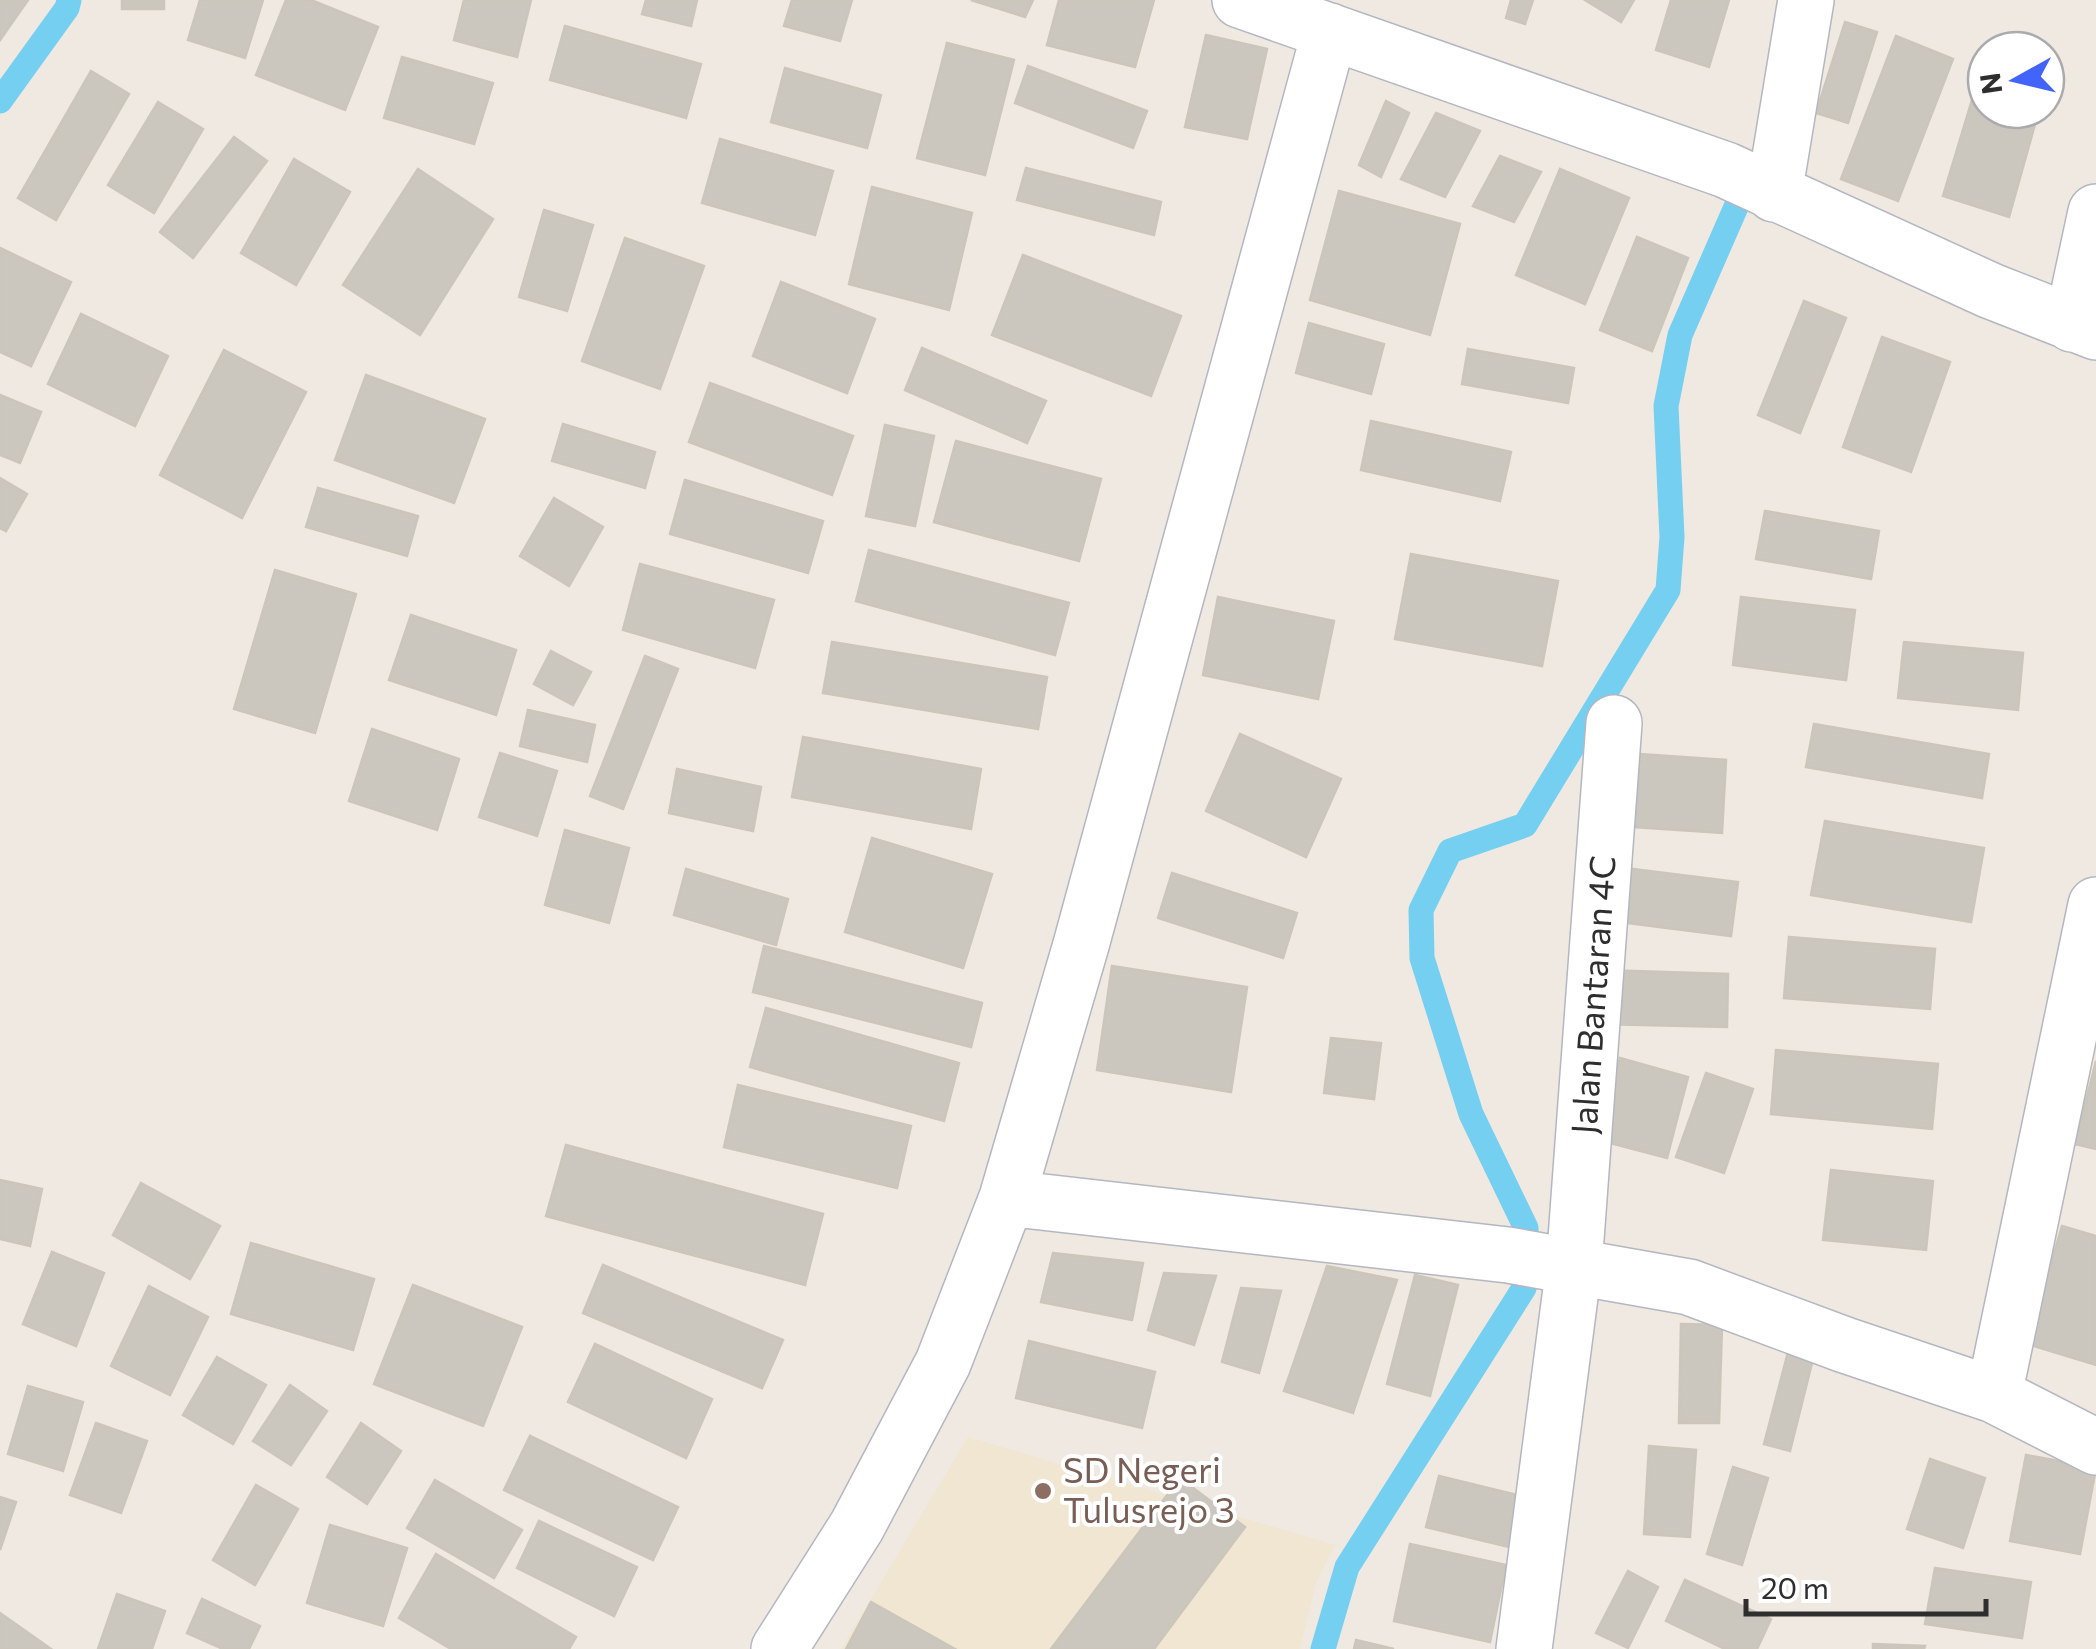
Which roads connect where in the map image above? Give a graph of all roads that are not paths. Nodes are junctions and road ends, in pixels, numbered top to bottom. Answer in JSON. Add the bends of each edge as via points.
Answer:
{"nodes":[{"id":1,"x":1240,"y":0,"type":"edge"},
{"id":2,"x":1806,"y":0,"type":"edge"},
{"id":3,"x":1330,"y":30,"type":"junction"},
{"id":4,"x":1752,"y":182,"type":"junction"},
{"id":5,"x":2096,"y":212,"type":"edge"},
{"id":6,"x":2084,"y":328,"type":"edge"},
{"id":7,"x":1614,"y":723,"type":"dead end"},
{"id":8,"x":2096,"y":905,"type":"edge"},
{"id":9,"x":1006,"y":1198,"type":"junction"},
{"id":10,"x":1539,"y":1260,"type":"junction"},
{"id":11,"x":1994,"y":1395,"type":"junction"},
{"id":12,"x":2096,"y":1447,"type":"edge"},
{"id":13,"x":779,"y":1649,"type":"edge"},
{"id":14,"x":1524,"y":1649,"type":"edge"}],
"edges":[{"from":1,"to":3,"type":"street"},
{"from":2,"to":4,"type":"street"},
{"from":3,"to":4,"type":"street"},
{"from":3,"to":9,"type":"street"},
{"from":4,"to":6,"type":"street"},
{"from":5,"to":6,"type":"street"},
{"from":7,"to":10,"type":"street","name":"Jalan Bantaran 4C"},
{"from":8,"to":11,"type":"street"},
{"from":9,"to":10,"type":"street"},
{"from":9,"to":13,"type":"street","via":[[943,1363],[857,1526]]},
{"from":10,"to":11,"type":"street","via":[[1690,1287]]},
{"from":10,"to":14,"type":"street","name":"Jalan Bantaran 4C"},
{"from":11,"to":12,"type":"street"}]}
